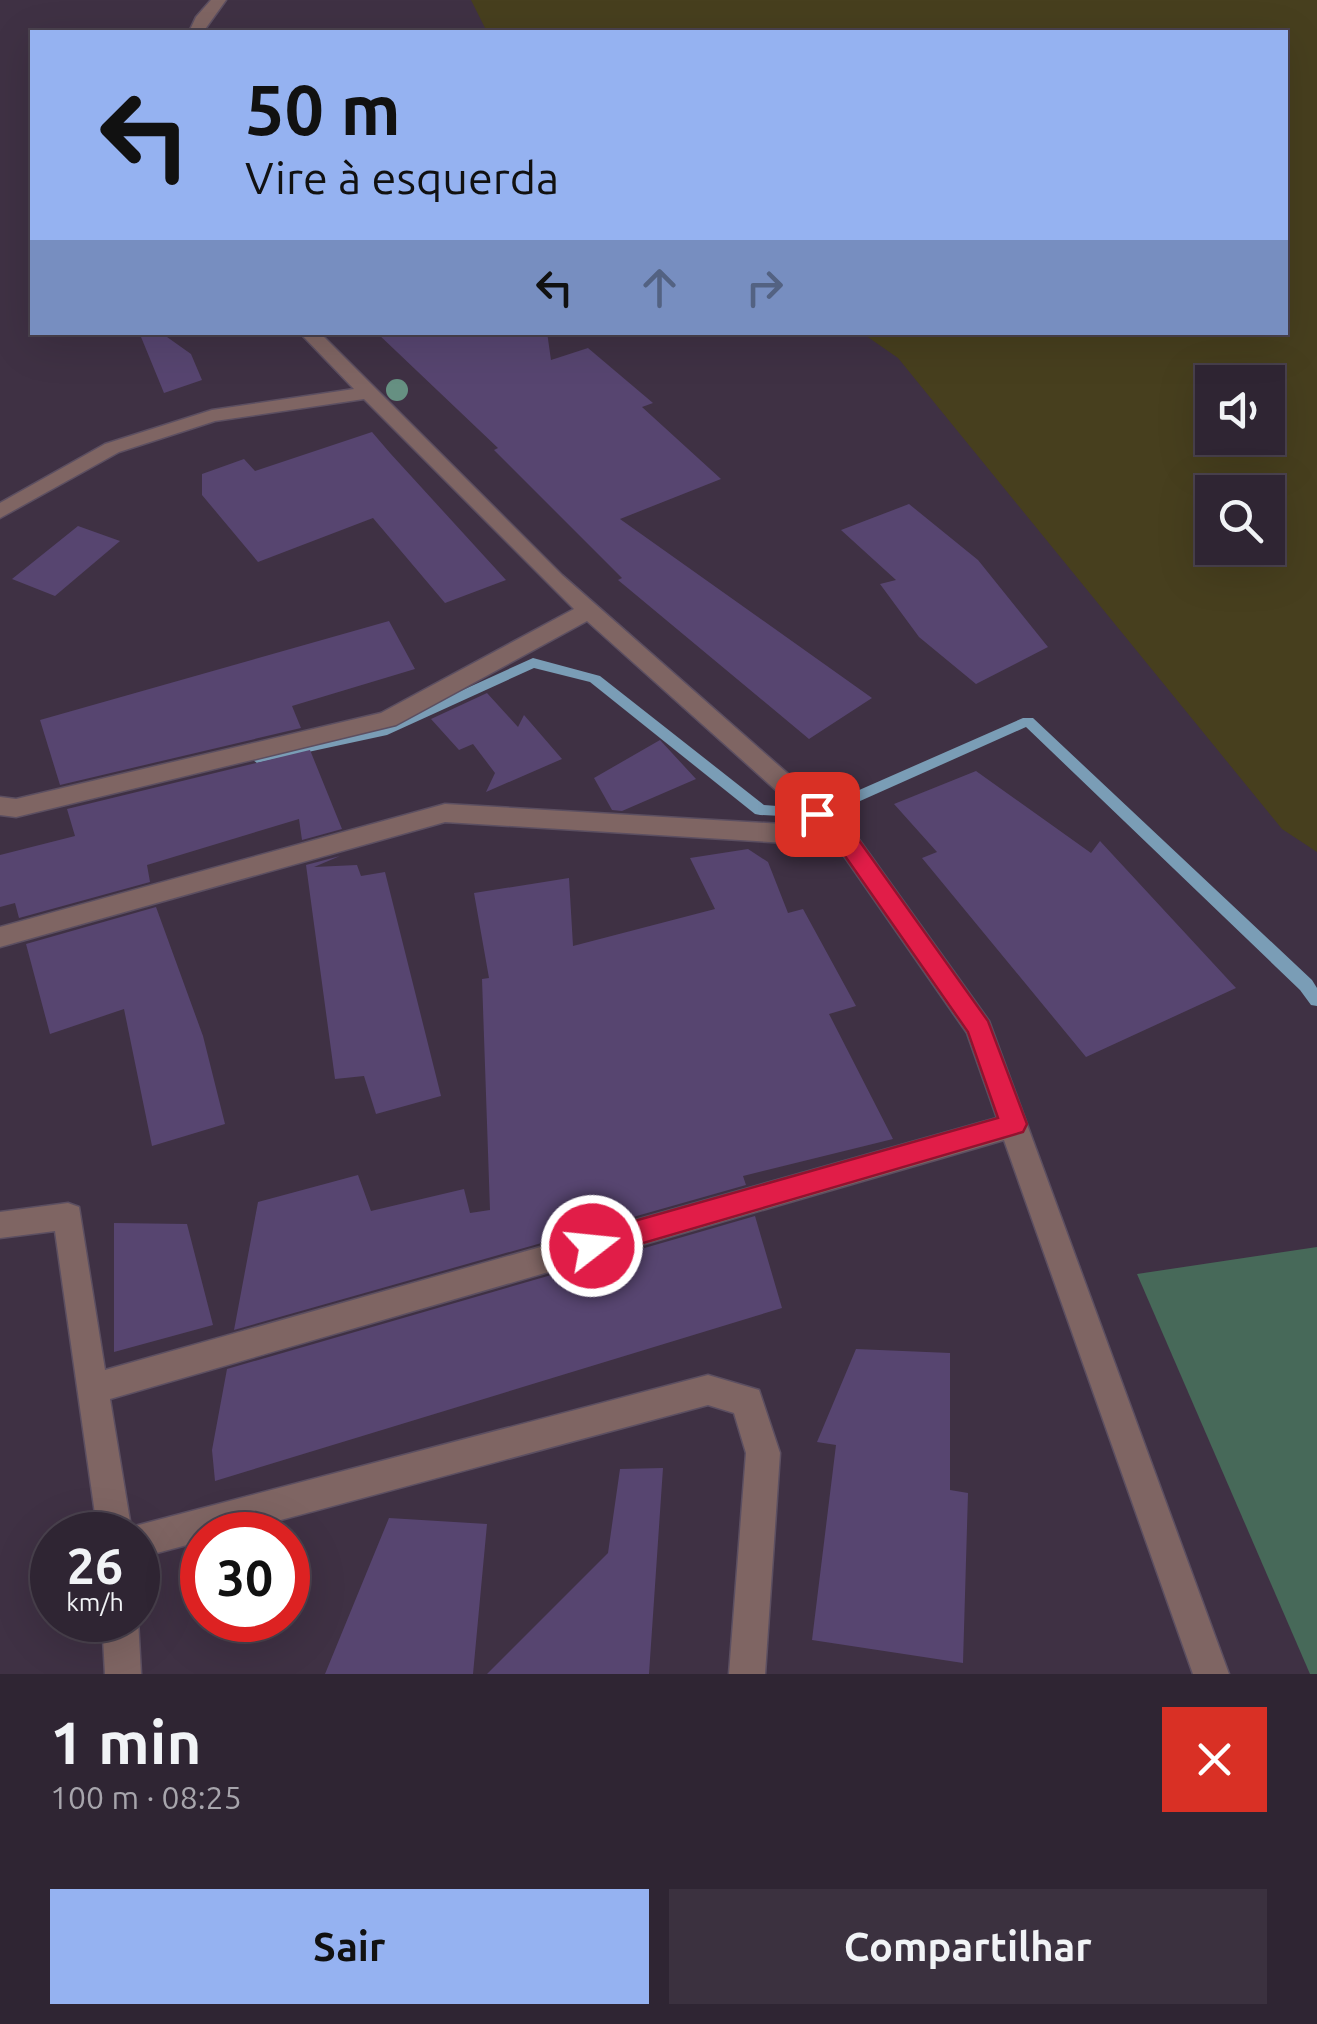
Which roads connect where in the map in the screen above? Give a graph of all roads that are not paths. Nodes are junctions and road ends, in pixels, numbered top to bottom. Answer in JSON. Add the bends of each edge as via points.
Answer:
{"nodes":[{"id":1,"x":219,"y":0,"type":"edge"},
{"id":2,"x":197,"y":30,"type":"edge"},
{"id":3,"x":311,"y":335,"type":"edge"},
{"id":4,"x":366,"y":393,"type":"junction"},
{"id":5,"x":0,"y":512,"type":"edge"},
{"id":6,"x":588,"y":611,"type":"junction"},
{"id":7,"x":0,"y":806,"type":"edge"},
{"id":8,"x":844,"y":838,"type":"junction"},
{"id":9,"x":0,"y":937,"type":"edge"},
{"id":10,"x":1014,"y":1124,"type":"junction"},
{"id":11,"x":0,"y":1225,"type":"edge"},
{"id":12,"x":92,"y":1389,"type":"junction"},
{"id":13,"x":111,"y":1512,"type":"edge"},
{"id":14,"x":160,"y":1535,"type":"edge"},
{"id":15,"x":121,"y":1642,"type":"edge"},
{"id":16,"x":123,"y":1674,"type":"edge"},
{"id":17,"x":747,"y":1674,"type":"edge"},
{"id":18,"x":1211,"y":1674,"type":"edge"}],
"edges":[{"from":1,"to":2,"type":"street"},
{"from":3,"to":4,"type":"street"},
{"from":4,"to":5,"type":"street","via":[[212,416],[112,448]]},
{"from":4,"to":6,"type":"street"},
{"from":6,"to":7,"type":"street","via":[[388,718],[16,808]]},
{"from":6,"to":8,"type":"street"},
{"from":8,"to":9,"type":"street","via":[[445,813]]},
{"from":8,"to":10,"type":"street","via":[[979,1028]]},
{"from":10,"to":12,"type":"street"},
{"from":10,"to":18,"type":"street"},
{"from":11,"to":12,"type":"street","via":[[68,1216]]},
{"from":12,"to":13,"type":"street"},
{"from":14,"to":17,"type":"street","via":[[708,1390],[747,1402],[763,1453]]},
{"from":15,"to":16,"type":"street"}]}
